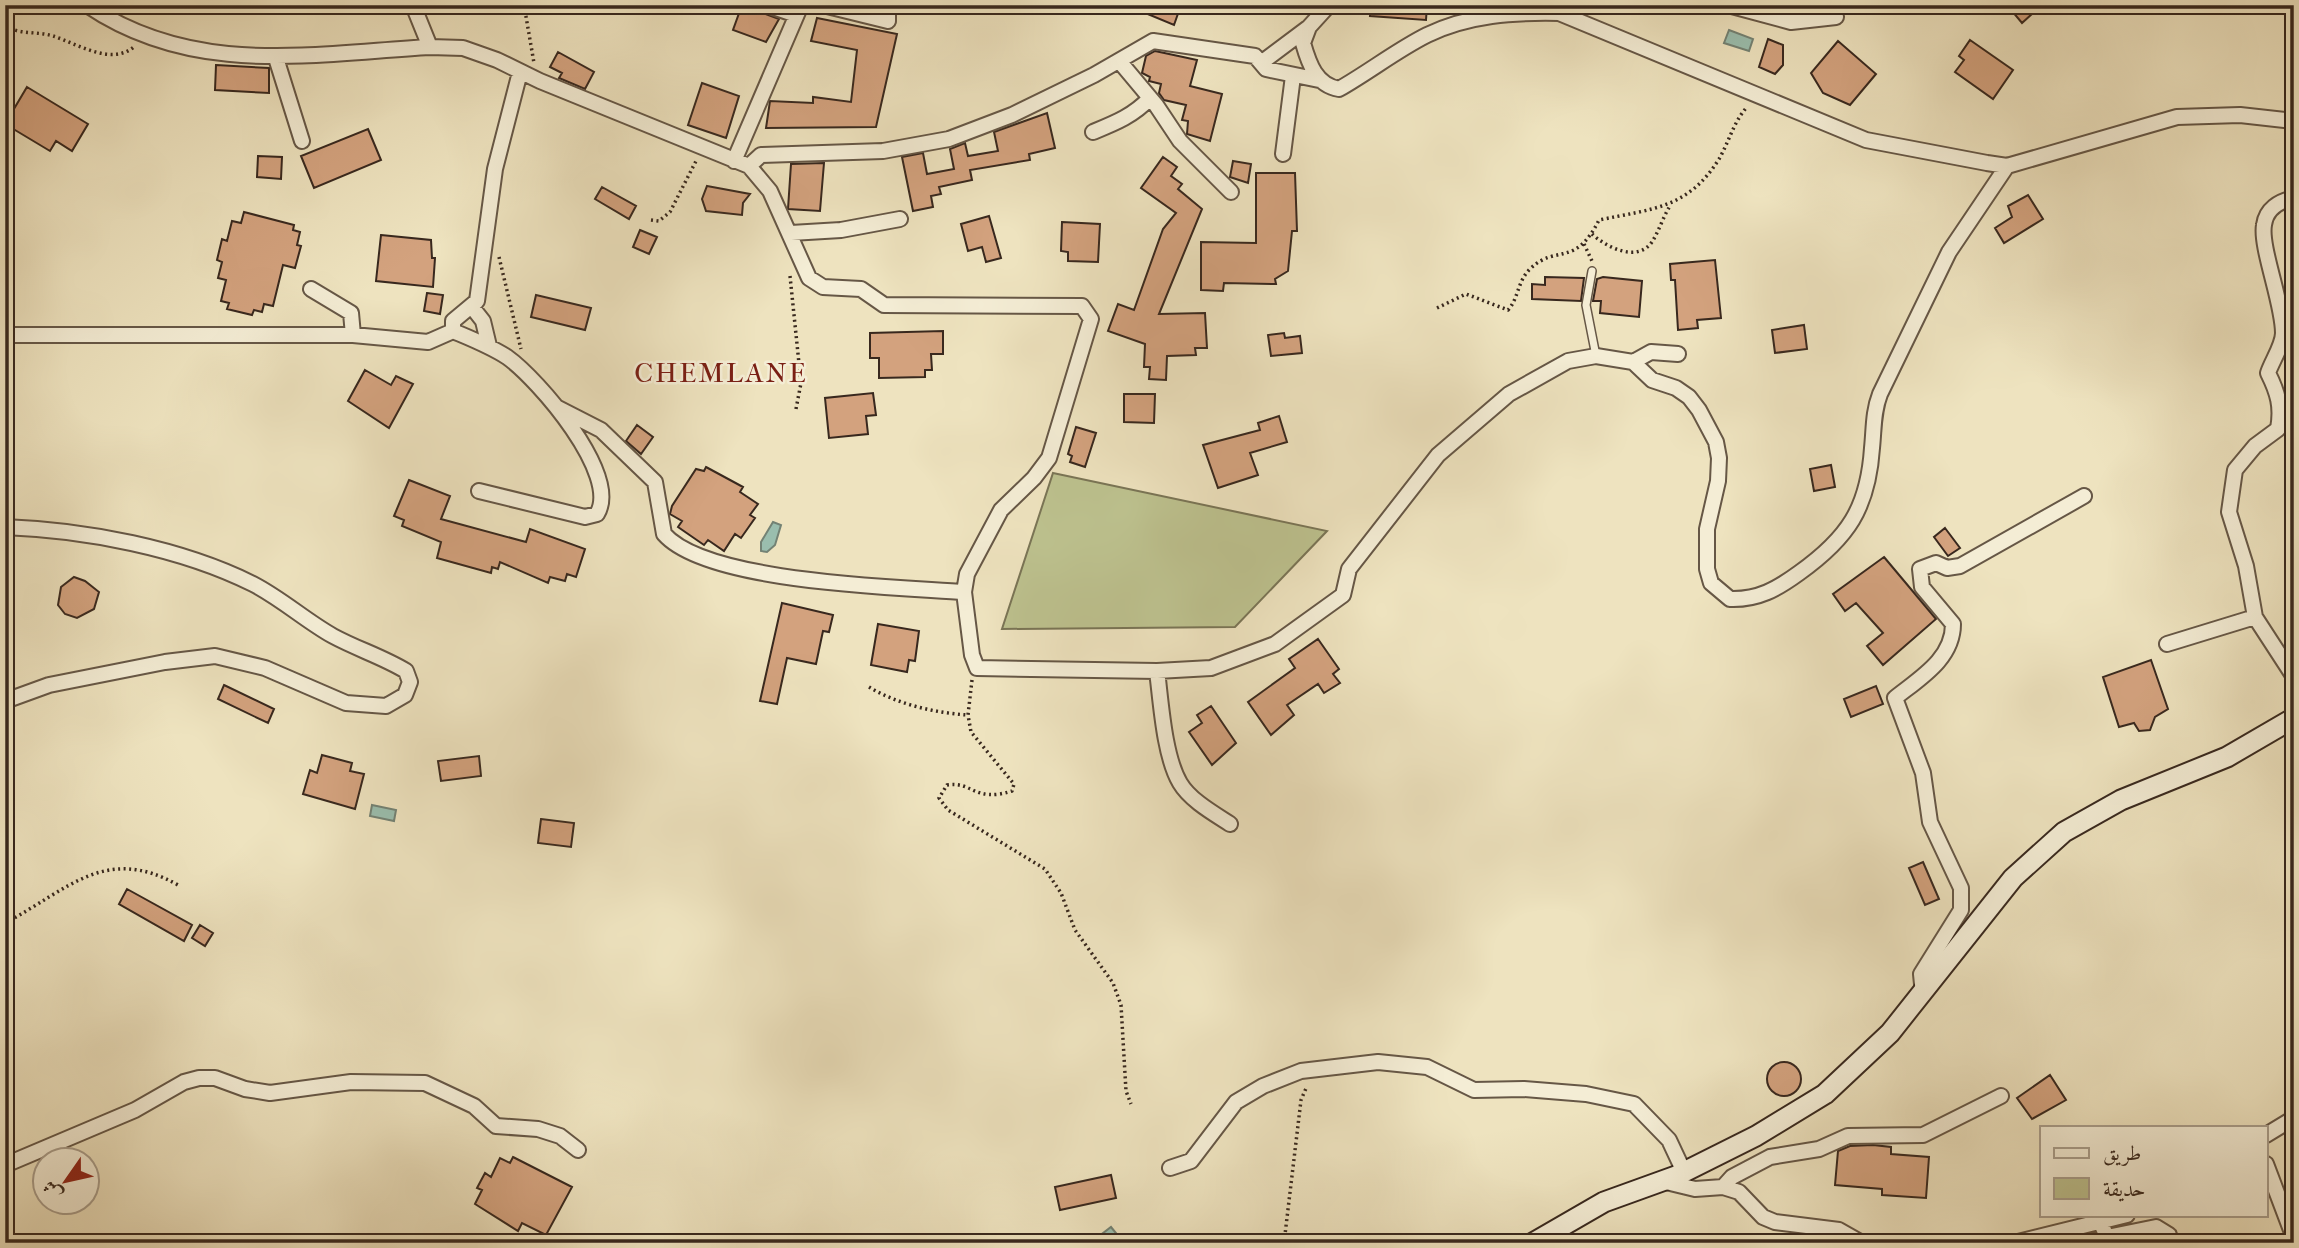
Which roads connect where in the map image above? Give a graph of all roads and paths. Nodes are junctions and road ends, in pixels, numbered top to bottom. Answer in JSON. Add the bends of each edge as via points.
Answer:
{"nodes":[{"id":1,"x":87,"y":5,"type":"edge"},
{"id":2,"x":413,"y":5,"type":"edge"},
{"id":3,"x":524,"y":5,"type":"edge"},
{"id":4,"x":767,"y":5,"type":"edge"},
{"id":5,"x":823,"y":5,"type":"edge"},
{"id":6,"x":888,"y":5,"type":"edge"},
{"id":7,"x":1329,"y":5,"type":"edge"},
{"id":8,"x":1574,"y":5,"type":"edge"},
{"id":9,"x":1728,"y":5,"type":"edge"},
{"id":10,"x":798,"y":10,"type":"edge"},
{"id":11,"x":1559,"y":13,"type":"junction"},
{"id":12,"x":1836,"y":16,"type":"dead end"},
{"id":13,"x":5,"y":26,"type":"edge"},
{"id":14,"x":1309,"y":27,"type":"junction"},
{"id":15,"x":142,"y":36,"type":"junction"},
{"id":16,"x":430,"y":47,"type":"junction"},
{"id":17,"x":276,"y":58,"type":"junction"},
{"id":18,"x":1120,"y":62,"type":"junction"},
{"id":19,"x":1261,"y":63,"type":"junction"},
{"id":20,"x":5,"y":66,"type":"edge"},
{"id":21,"x":520,"y":72,"type":"junction"},
{"id":22,"x":12,"y":73,"type":"dead end"},
{"id":23,"x":1293,"y":76,"type":"junction"},
{"id":24,"x":1319,"y":79,"type":"junction"},
{"id":25,"x":540,"y":81,"type":"junction"},
{"id":26,"x":1757,"y":96,"type":"junction"},
{"id":27,"x":1150,"y":98,"type":"junction"},
{"id":28,"x":2294,"y":121,"type":"edge"},
{"id":29,"x":1093,"y":132,"type":"dead end"},
{"id":30,"x":302,"y":141,"type":"dead end"},
{"id":31,"x":701,"y":146,"type":"junction"},
{"id":32,"x":1283,"y":154,"type":"dead end"},
{"id":33,"x":734,"y":161,"type":"junction"},
{"id":34,"x":749,"y":166,"type":"junction"},
{"id":35,"x":2007,"y":166,"type":"junction"},
{"id":36,"x":1231,"y":192,"type":"dead end"},
{"id":37,"x":2294,"y":198,"type":"edge"},
{"id":38,"x":1671,"y":205,"type":"junction"},
{"id":39,"x":900,"y":219,"type":"dead end"},
{"id":40,"x":651,"y":220,"type":"dead end"},
{"id":41,"x":791,"y":233,"type":"junction"},
{"id":42,"x":1592,"y":234,"type":"junction"},
{"id":43,"x":1584,"y":244,"type":"junction"},
{"id":44,"x":498,"y":253,"type":"dead end"},
{"id":45,"x":802,"y":265,"type":"junction"},
{"id":46,"x":1592,"y":271,"type":"joint"},
{"id":47,"x":311,"y":289,"type":"dead end"},
{"id":48,"x":472,"y":307,"type":"junction"},
{"id":49,"x":1437,"y":308,"type":"dead end"},
{"id":50,"x":453,"y":331,"type":"junction"},
{"id":51,"x":5,"y":335,"type":"edge"},
{"id":52,"x":353,"y":335,"type":"junction"},
{"id":53,"x":489,"y":346,"type":"junction"},
{"id":54,"x":1678,"y":354,"type":"dead end"},
{"id":55,"x":1596,"y":356,"type":"junction"},
{"id":56,"x":510,"y":359,"type":"junction"},
{"id":57,"x":1633,"y":362,"type":"junction"},
{"id":58,"x":558,"y":408,"type":"junction"},
{"id":59,"x":796,"y":409,"type":"dead end"},
{"id":60,"x":479,"y":491,"type":"dead end"},
{"id":61,"x":2084,"y":496,"type":"dead end"},
{"id":62,"x":5,"y":527,"type":"edge"},
{"id":63,"x":964,"y":592,"type":"junction"},
{"id":64,"x":2255,"y":617,"type":"junction"},
{"id":65,"x":2167,"y":644,"type":"dead end"},
{"id":66,"x":977,"y":668,"type":"junction"},
{"id":67,"x":1157,"y":671,"type":"junction"},
{"id":68,"x":2294,"y":677,"type":"edge"},
{"id":69,"x":869,"y":687,"type":"dead end"},
{"id":70,"x":5,"y":701,"type":"edge"},
{"id":71,"x":968,"y":715,"type":"junction"},
{"id":72,"x":2294,"y":718,"type":"edge"},
{"id":73,"x":1230,"y":824,"type":"dead end"},
{"id":74,"x":178,"y":885,"type":"dead end"},
{"id":75,"x":5,"y":923,"type":"edge"},
{"id":76,"x":1923,"y":994,"type":"junction"},
{"id":77,"x":1315,"y":1068,"type":"junction"},
{"id":78,"x":2001,"y":1096,"type":"dead end"},
{"id":79,"x":1131,"y":1104,"type":"dead end"},
{"id":80,"x":2294,"y":1118,"type":"edge"},
{"id":81,"x":2268,"y":1134,"type":"edge"},
{"id":82,"x":578,"y":1150,"type":"dead end"},
{"id":83,"x":5,"y":1165,"type":"edge"},
{"id":84,"x":1170,"y":1168,"type":"dead end"},
{"id":85,"x":2268,"y":1169,"type":"edge"},
{"id":86,"x":1684,"y":1172,"type":"junction"},
{"id":87,"x":1662,"y":1181,"type":"junction"},
{"id":88,"x":1723,"y":1188,"type":"junction"},
{"id":89,"x":2123,"y":1216,"type":"edge"},
{"id":90,"x":2100,"y":1222,"type":"junction"},
{"id":91,"x":2169,"y":1234,"type":"dead end"},
{"id":92,"x":2294,"y":1238,"type":"edge"},
{"id":93,"x":1284,"y":1243,"type":"edge"},
{"id":94,"x":1533,"y":1243,"type":"edge"},
{"id":95,"x":1862,"y":1243,"type":"edge"},
{"id":96,"x":2014,"y":1243,"type":"edge"}],
"edges":[{"from":1,"to":15,"type":"street"},
{"from":2,"to":16,"type":"street"},
{"from":3,"to":25,"type":"path"},
{"from":4,"to":10,"type":"street"},
{"from":5,"to":6,"type":"street","via":[[888,22]]},
{"from":7,"to":14,"type":"street"},
{"from":8,"to":11,"type":"street"},
{"from":9,"to":12,"type":"street","via":[[1791,22]]},
{"from":10,"to":33,"type":"street"},
{"from":11,"to":24,"type":"street","via":[[1485,16],[1455,24],[1339,89]]},
{"from":11,"to":26,"type":"street"},
{"from":13,"to":15,"type":"path","via":[[106,53],[133,49]]},
{"from":14,"to":19,"type":"street"},
{"from":14,"to":24,"type":"street","via":[[1303,44]]},
{"from":15,"to":17,"type":"street","via":[[212,53]]},
{"from":16,"to":17,"type":"street"},
{"from":16,"to":21,"type":"street","via":[[463,48]]},
{"from":17,"to":30,"type":"street"},
{"from":18,"to":19,"type":"street","via":[[1153,41],[1255,56]]},
{"from":18,"to":27,"type":"street"},
{"from":18,"to":34,"type":"street","via":[[949,139],[883,151],[761,155]]},
{"from":19,"to":23,"type":"street","via":[[1266,69]]},
{"from":20,"to":22,"type":"path"},
{"from":21,"to":25,"type":"street"},
{"from":21,"to":48,"type":"street","via":[[495,169],[477,301]]},
{"from":23,"to":24,"type":"street"},
{"from":23,"to":32,"type":"street"},
{"from":25,"to":31,"type":"street"},
{"from":26,"to":35,"type":"street","via":[[1866,140]]},
{"from":26,"to":38,"type":"path","via":[[1739,116],[1709,174]]},
{"from":27,"to":29,"type":"street","via":[[1120,122]]},
{"from":27,"to":36,"type":"street","via":[[1180,141]]},
{"from":28,"to":35,"type":"street","via":[[2240,115],[2177,117]]},
{"from":31,"to":33,"type":"street"},
{"from":31,"to":40,"type":"path","via":[[670,212],[659,221]]},
{"from":33,"to":34,"type":"street"},
{"from":34,"to":41,"type":"street","via":[[765,184]]},
{"from":35,"to":57,"type":"street","via":[[1950,252],[1880,394],[1866,487],[1853,524],[1827,553],[1782,585],[1759,597],[1730,599],[1711,583],[1706,550],[1718,481],[1716,442],[1689,397],[1652,380]]},
{"from":37,"to":64,"type":"street","via":[[2271,209],[2263,226],[2282,316],[2283,337],[2268,373],[2278,394],[2278,429],[2255,446],[2235,470],[2229,512],[2246,566]]},
{"from":38,"to":42,"type":"path","via":[[1599,220]]},
{"from":38,"to":42,"type":"path","via":[[1643,249],[1615,250]]},
{"from":39,"to":41,"type":"street"},
{"from":41,"to":45,"type":"street"},
{"from":42,"to":43,"type":"path"},
{"from":43,"to":46,"type":"path"},
{"from":43,"to":49,"type":"path","via":[[1573,253],[1533,265],[1508,310],[1466,294]]},
{"from":44,"to":56,"type":"path","via":[[521,344],[520,352]]},
{"from":45,"to":59,"type":"path","via":[[790,277],[801,383]]},
{"from":45,"to":63,"type":"street","via":[[809,278],[823,287],[861,289],[884,305],[1062,304],[1082,306],[1091,319],[1049,458],[990,526],[967,574]]},
{"from":46,"to":55,"type":"lane","via":[[1586,305]]},
{"from":47,"to":52,"type":"street","via":[[351,313]]},
{"from":48,"to":50,"type":"street","via":[[453,321]]},
{"from":48,"to":53,"type":"street","via":[[483,321]]},
{"from":50,"to":52,"type":"street","via":[[428,342]]},
{"from":50,"to":53,"type":"street"},
{"from":51,"to":52,"type":"street"},
{"from":53,"to":56,"type":"street"},
{"from":54,"to":57,"type":"street","via":[[1651,352]]},
{"from":55,"to":57,"type":"street"},
{"from":55,"to":67,"type":"street","via":[[1568,361],[1509,394],[1438,455],[1349,569],[1343,595],[1275,644],[1211,668]]},
{"from":56,"to":58,"type":"street"},
{"from":58,"to":60,"type":"street","via":[[600,481],[602,507],[597,514],[585,517]]},
{"from":58,"to":63,"type":"street","via":[[601,430],[655,482],[664,534],[685,549],[773,576]]},
{"from":61,"to":76,"type":"street","via":[[1959,566],[1947,568],[1936,563],[1920,569],[1922,587],[1953,624],[1953,637],[1945,654],[1895,698],[1923,773],[1930,822],[1961,888],[1961,911],[1921,974]]},
{"from":62,"to":70,"type":"street","via":[[99,536],[162,552],[252,584],[333,636],[406,671],[410,682],[405,695],[386,706],[346,703],[265,668],[215,656],[49,685]]},
{"from":63,"to":66,"type":"street"},
{"from":64,"to":65,"type":"street"},
{"from":64,"to":68,"type":"street"},
{"from":66,"to":67,"type":"street"},
{"from":66,"to":71,"type":"path"},
{"from":67,"to":73,"type":"street","via":[[1180,784]]},
{"from":69,"to":71,"type":"path","via":[[886,697],[947,714]]},
{"from":71,"to":79,"type":"path","via":[[971,732],[1014,784],[1012,791],[984,797],[956,784],[947,785],[940,798],[948,810],[1045,869],[1060,893],[1075,930],[1113,983],[1121,1005],[1126,1091]]},
{"from":72,"to":76,"type":"street","via":[[2227,757],[2112,804],[2064,832],[2013,878]]},
{"from":74,"to":75,"type":"path","via":[[135,867],[100,871]]},
{"from":76,"to":86,"type":"street","via":[[1825,1094]]},
{"from":77,"to":84,"type":"street","via":[[1263,1086],[1236,1102],[1191,1161]]},
{"from":77,"to":86,"type":"street","via":[[1404,1062],[1427,1067],[1474,1090],[1586,1094],[1634,1104],[1669,1140]]},
{"from":77,"to":93,"type":"path","via":[[1301,1100]]},
{"from":78,"to":88,"type":"street","via":[[1923,1135],[1848,1136],[1819,1149],[1770,1157],[1732,1177]]},
{"from":80,"to":81,"type":"street"},
{"from":82,"to":83,"type":"street","via":[[560,1136],[538,1129],[496,1126],[474,1106],[425,1083],[351,1082],[271,1093],[199,1078]]},
{"from":85,"to":92,"type":"street"},
{"from":86,"to":87,"type":"street"},
{"from":87,"to":88,"type":"street","via":[[1695,1189]]},
{"from":87,"to":94,"type":"street","via":[[1604,1202]]},
{"from":88,"to":95,"type":"street","via":[[1739,1192],[1763,1217],[1775,1222],[1839,1230]]},
{"from":89,"to":90,"type":"street"},
{"from":90,"to":91,"type":"street","via":[[2107,1237],[2156,1227]]},
{"from":90,"to":96,"type":"street"}]}
